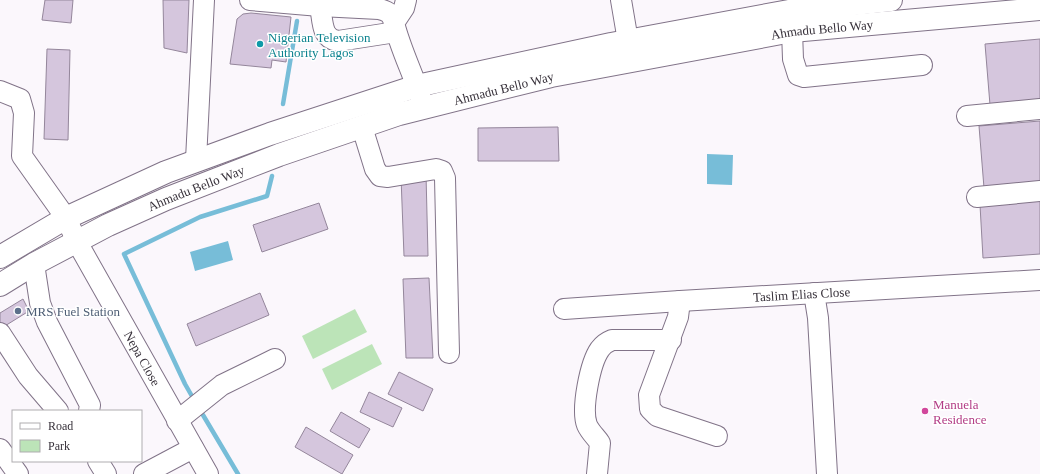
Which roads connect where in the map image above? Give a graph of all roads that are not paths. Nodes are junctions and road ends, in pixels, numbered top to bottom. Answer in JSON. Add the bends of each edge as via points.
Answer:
{"nodes":[{"id":1,"x":204,"y":0,"type":"edge"},
{"id":2,"x":250,"y":0,"type":"edge"},
{"id":3,"x":406,"y":0,"type":"edge"},
{"id":4,"x":621,"y":0,"type":"edge"},
{"id":5,"x":891,"y":0,"type":"edge"},
{"id":6,"x":320,"y":6,"type":"junction"},
{"id":7,"x":1040,"y":9,"type":"edge"},
{"id":8,"x":395,"y":28,"type":"junction"},
{"id":9,"x":792,"y":31,"type":"junction"},
{"id":10,"x":628,"y":41,"type":"junction"},
{"id":11,"x":581,"y":60,"type":"junction"},
{"id":12,"x":922,"y":65,"type":"dead end"},
{"id":13,"x":417,"y":86,"type":"junction"},
{"id":14,"x":0,"y":91,"type":"edge"},
{"id":15,"x":424,"y":108,"type":"junction"},
{"id":16,"x":1040,"y":109,"type":"edge"},
{"id":17,"x":967,"y":116,"type":"dead end"},
{"id":18,"x":362,"y":127,"type":"junction"},
{"id":19,"x":196,"y":160,"type":"junction"},
{"id":20,"x":1040,"y":191,"type":"edge"},
{"id":21,"x":977,"y":197,"type":"dead end"},
{"id":22,"x":66,"y":218,"type":"junction"},
{"id":23,"x":77,"y":242,"type":"junction"},
{"id":24,"x":0,"y":258,"type":"edge"},
{"id":25,"x":34,"y":264,"type":"junction"},
{"id":26,"x":1040,"y":280,"type":"edge"},
{"id":27,"x":0,"y":286,"type":"edge"},
{"id":28,"x":814,"y":293,"type":"junction"},
{"id":29,"x":680,"y":301,"type":"junction"},
{"id":30,"x":564,"y":309,"type":"dead end"},
{"id":31,"x":0,"y":332,"type":"edge"},
{"id":32,"x":671,"y":340,"type":"junction"},
{"id":33,"x":450,"y":353,"type":"dead end"},
{"id":34,"x":275,"y":359,"type":"dead end"},
{"id":35,"x":57,"y":410,"type":"edge"},
{"id":36,"x":89,"y":410,"type":"edge"},
{"id":37,"x":177,"y":421,"type":"junction"},
{"id":38,"x":717,"y":436,"type":"dead end"},
{"id":39,"x":193,"y":448,"type":"junction"},
{"id":40,"x":0,"y":449,"type":"edge"},
{"id":41,"x":99,"y":462,"type":"edge"},
{"id":42,"x":18,"y":474,"type":"edge"},
{"id":43,"x":106,"y":474,"type":"edge"},
{"id":44,"x":144,"y":474,"type":"edge"},
{"id":45,"x":208,"y":474,"type":"edge"},
{"id":46,"x":597,"y":474,"type":"edge"},
{"id":47,"x":827,"y":474,"type":"edge"}],
"edges":[{"from":1,"to":19,"type":"street"},
{"from":2,"to":6,"type":"street"},
{"from":3,"to":8,"type":"street"},
{"from":4,"to":10,"type":"street"},
{"from":5,"to":10,"type":"highway","name":"Ahmadu Bello Way","via":[[789,11]]},
{"from":6,"to":8,"type":"street","via":[[379,9],[392,16]]},
{"from":6,"to":8,"type":"street","via":[[324,32],[328,39],[333,41]]},
{"from":7,"to":9,"type":"highway","name":"Ahmadu Bello Way"},
{"from":8,"to":13,"type":"street","via":[[405,61]]},
{"from":9,"to":11,"type":"highway","name":"Ahmadu Bello Way"},
{"from":9,"to":12,"type":"street","via":[[795,68],[798,75],[804,77]]},
{"from":10,"to":11,"type":"highway","name":"Ahmadu Bello Way"},
{"from":11,"to":13,"type":"highway","name":"Ahmadu Bello Way"},
{"from":11,"to":15,"type":"highway","name":"Ahmadu Bello Way"},
{"from":13,"to":15,"type":"street"},
{"from":13,"to":19,"type":"highway","name":"Ahmadu Bello Way"},
{"from":14,"to":22,"type":"street","name":"Nepa Close","via":[[20,99],[24,113],[22,156]]},
{"from":15,"to":18,"type":"highway","name":"Ahmadu Bello Way"},
{"from":16,"to":17,"type":"street"},
{"from":18,"to":23,"type":"highway","name":"Ahmadu Bello Way","via":[[166,199]]},
{"from":18,"to":33,"type":"street","via":[[375,169],[380,176],[436,169],[442,171],[445,178]]},
{"from":19,"to":22,"type":"highway","name":"Ahmadu Bello Way"},
{"from":20,"to":21,"type":"street"},
{"from":22,"to":23,"type":"street","name":"Nepa Close"},
{"from":22,"to":24,"type":"highway","name":"Ahmadu Bello Way"},
{"from":23,"to":25,"type":"highway","name":"Ahmadu Bello Way"},
{"from":23,"to":37,"type":"street","name":"Nepa Close"},
{"from":25,"to":27,"type":"highway","name":"Ahmadu Bello Way"},
{"from":25,"to":36,"type":"street","via":[[40,303],[47,322],[90,405]]},
{"from":26,"to":28,"type":"street","name":"Taslim Elias Close"},
{"from":28,"to":29,"type":"street","name":"Taslim Elias Close"},
{"from":28,"to":47,"type":"street","via":[[818,318]]},
{"from":29,"to":30,"type":"street","name":"Taslim Elias Close"},
{"from":29,"to":32,"type":"street"},
{"from":31,"to":35,"type":"street","via":[[28,376]]},
{"from":32,"to":38,"type":"street","via":[[649,395],[650,410],[657,416]]},
{"from":32,"to":46,"type":"street","via":[[612,340],[599,350],[591,374],[585,408],[587,425],[600,443]]},
{"from":34,"to":37,"type":"street","via":[[222,386]]},
{"from":37,"to":39,"type":"street","name":"Nepa Close"},
{"from":39,"to":44,"type":"street"},
{"from":39,"to":45,"type":"street","name":"Nepa Close"},
{"from":40,"to":42,"type":"street"},
{"from":41,"to":43,"type":"street"}]}
